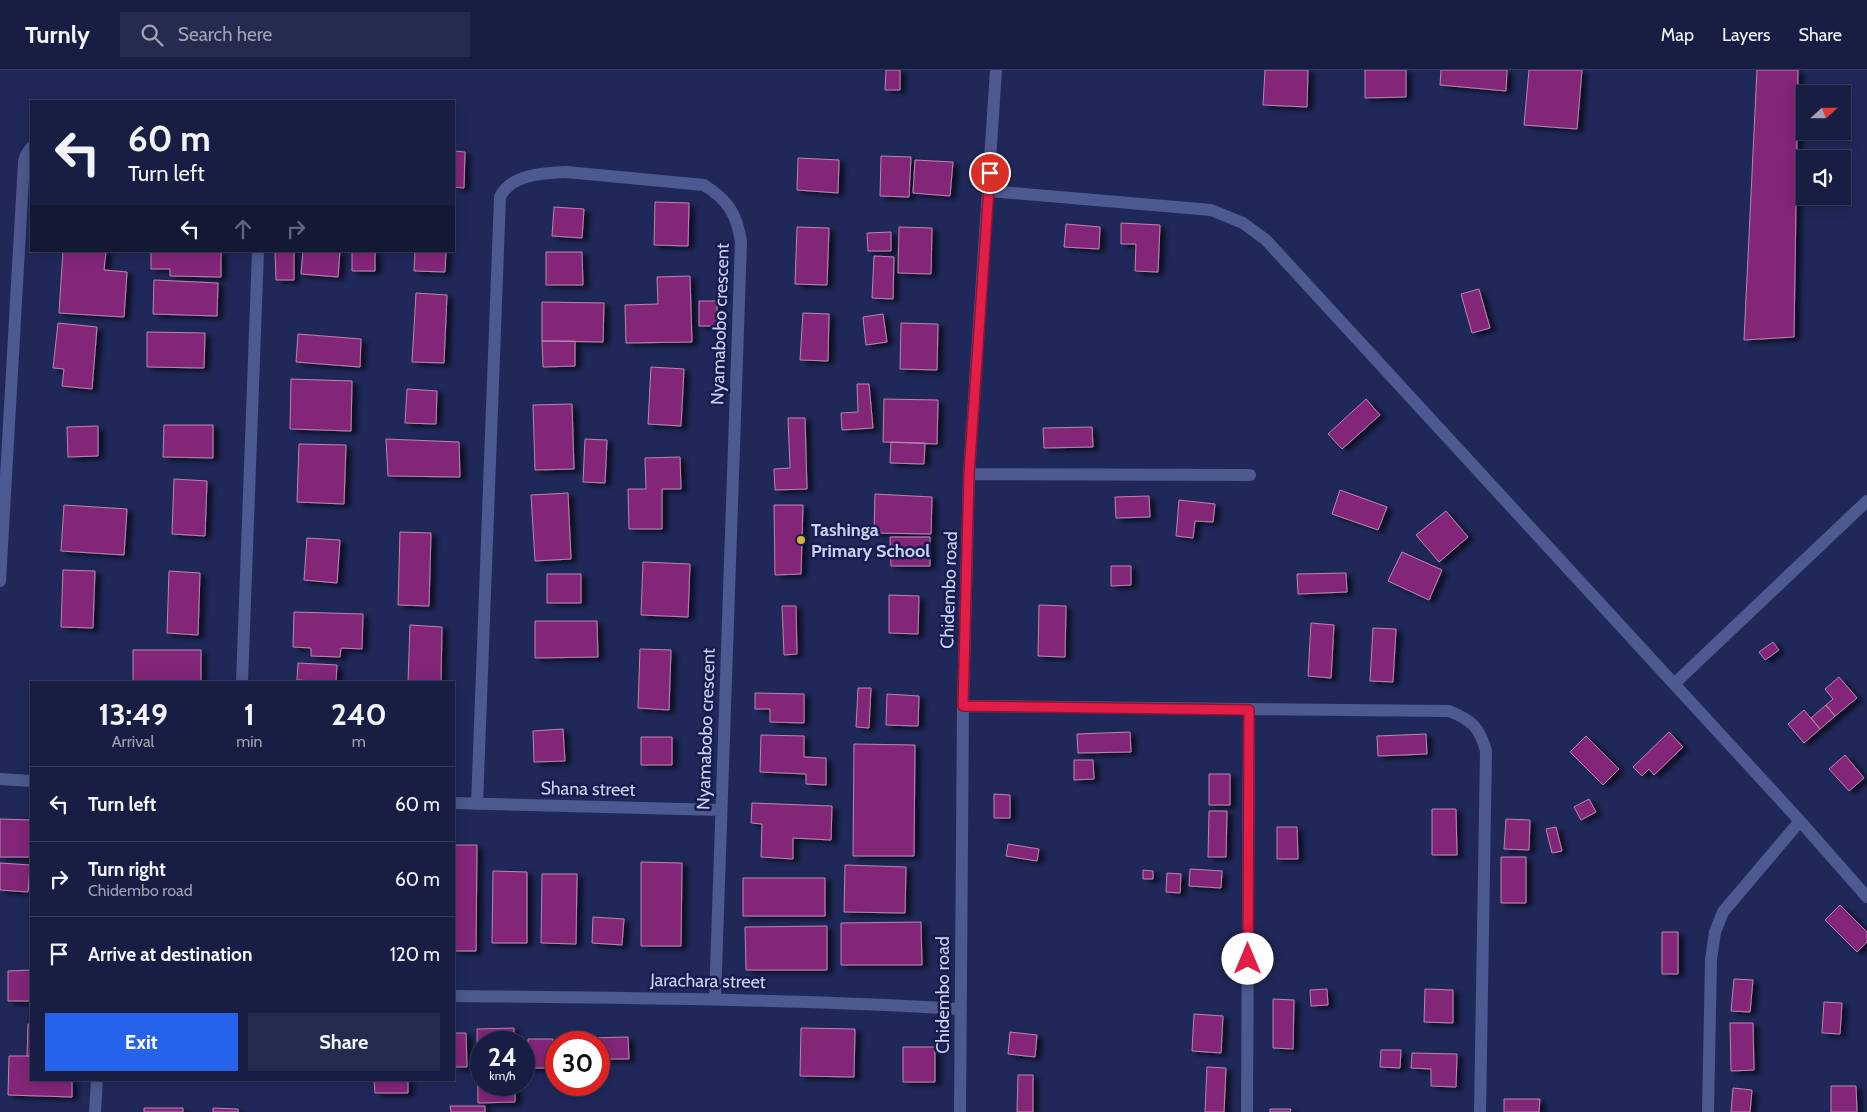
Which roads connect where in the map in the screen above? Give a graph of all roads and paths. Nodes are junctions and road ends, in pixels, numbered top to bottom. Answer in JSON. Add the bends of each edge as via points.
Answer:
{"nodes":[{"id":1,"x":996,"y":70,"type":"edge"},
{"id":2,"x":30,"y":148,"type":"edge"},
{"id":3,"x":989,"y":191,"type":"junction"},
{"id":4,"x":258,"y":252,"type":"edge"},
{"id":5,"x":969,"y":474,"type":"junction"},
{"id":6,"x":1250,"y":475,"type":"dead end"},
{"id":7,"x":1867,"y":501,"type":"edge"},
{"id":8,"x":0,"y":581,"type":"edge"},
{"id":9,"x":242,"y":681,"type":"edge"},
{"id":10,"x":1674,"y":684,"type":"junction"},
{"id":11,"x":963,"y":706,"type":"junction"},
{"id":12,"x":1249,"y":710,"type":"junction"},
{"id":13,"x":0,"y":779,"type":"edge"},
{"id":14,"x":30,"y":781,"type":"edge"},
{"id":15,"x":455,"y":803,"type":"edge"},
{"id":16,"x":477,"y":804,"type":"junction"},
{"id":17,"x":721,"y":810,"type":"junction"},
{"id":18,"x":1800,"y":821,"type":"junction"},
{"id":19,"x":1867,"y":897,"type":"edge"},
{"id":20,"x":455,"y":996,"type":"edge"},
{"id":21,"x":715,"y":998,"type":"junction"},
{"id":22,"x":961,"y":1009,"type":"junction"},
{"id":23,"x":97,"y":1081,"type":"edge"},
{"id":24,"x":95,"y":1112,"type":"edge"},
{"id":25,"x":960,"y":1112,"type":"edge"},
{"id":26,"x":1248,"y":1112,"type":"edge"},
{"id":27,"x":1480,"y":1112,"type":"edge"},
{"id":28,"x":1708,"y":1112,"type":"edge"}],
"edges":[{"from":1,"to":3,"type":"street","name":"Chidembo road"},
{"from":2,"to":8,"type":"street","via":[[24,162]]},
{"from":3,"to":5,"type":"street","name":"Chidembo road"},
{"from":3,"to":10,"type":"street","via":[[1211,210],[1254,230],[1296,271]]},
{"from":4,"to":9,"type":"street"},
{"from":5,"to":6,"type":"street"},
{"from":5,"to":11,"type":"street","name":"Chidembo road"},
{"from":7,"to":10,"type":"street"},
{"from":10,"to":18,"type":"street"},
{"from":11,"to":12,"type":"street"},
{"from":11,"to":22,"type":"street","name":"Chidembo road"},
{"from":12,"to":26,"type":"street"},
{"from":12,"to":27,"type":"street","via":[[1449,711],[1472,723],[1481,734],[1486,751]]},
{"from":13,"to":14,"type":"street"},
{"from":15,"to":16,"type":"street","name":"Shana street"},
{"from":16,"to":17,"type":"street","name":"Shana street"},
{"from":16,"to":17,"type":"street","name":"Nyamabobo crescent","via":[[498,205],[504,190],[526,177],[566,172],[704,185],[719,195],[738,223],[741,242]]},
{"from":17,"to":21,"type":"street","name":"Nyamabobo crescent"},
{"from":18,"to":19,"type":"street"},
{"from":18,"to":28,"type":"street","via":[[1723,912],[1715,932],[1711,960]]},
{"from":20,"to":21,"type":"street","name":"Jarachara street"},
{"from":21,"to":22,"type":"street","name":"Jarachara street"},
{"from":22,"to":25,"type":"street","name":"Chidembo road"},
{"from":23,"to":24,"type":"street"}]}
